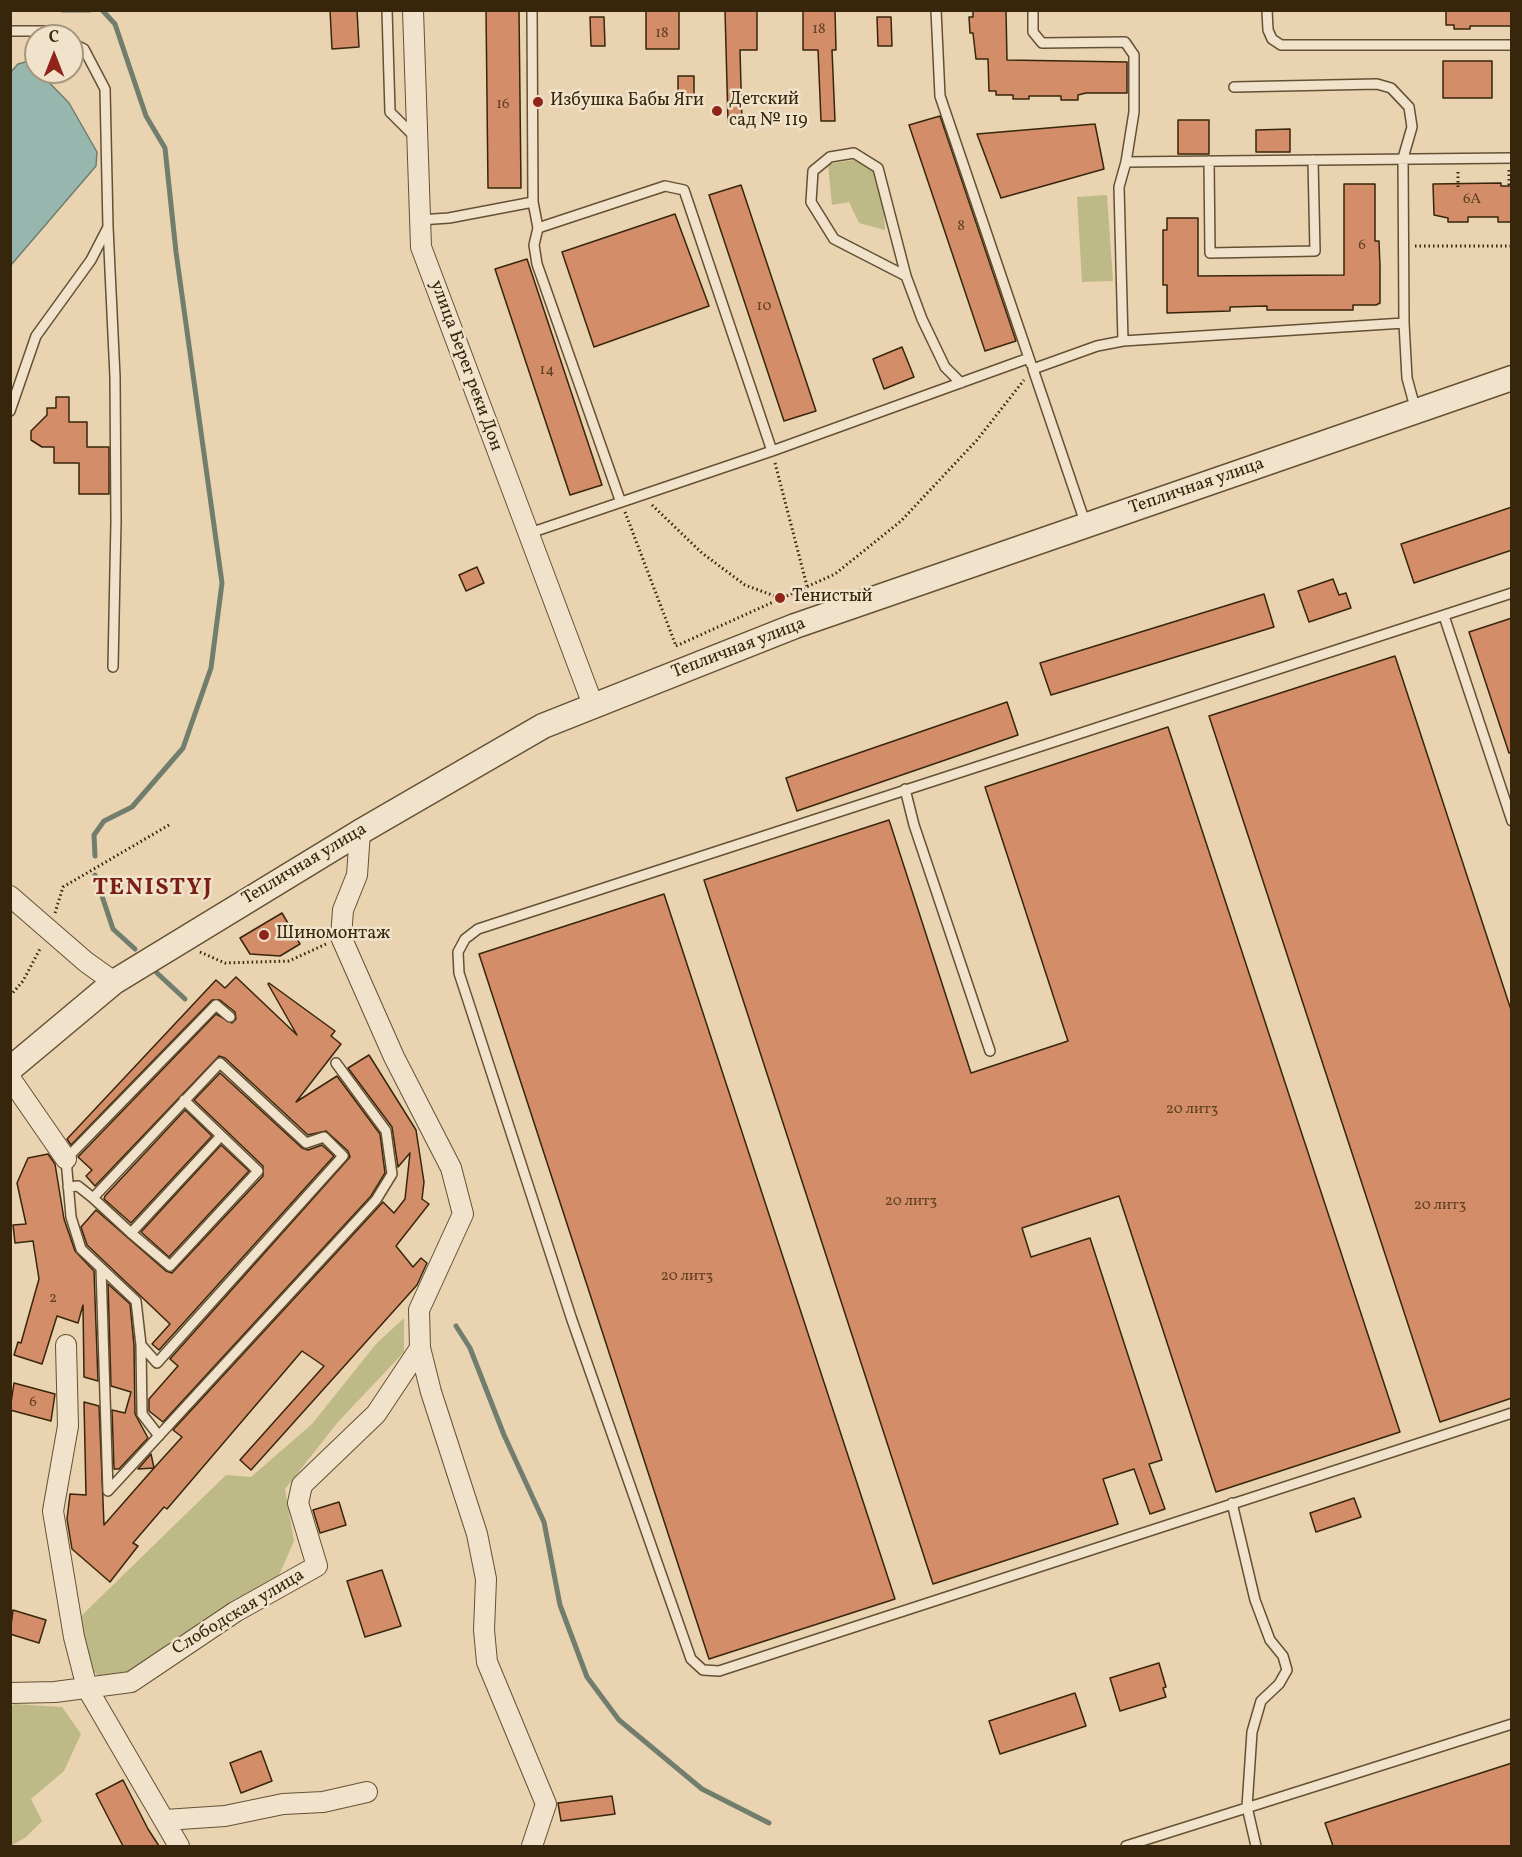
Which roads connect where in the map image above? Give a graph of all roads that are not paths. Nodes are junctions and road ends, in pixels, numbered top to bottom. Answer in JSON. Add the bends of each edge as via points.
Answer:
{"nodes":[{"id":1,"x":387,"y":10,"type":"edge"},
{"id":2,"x":413,"y":10,"type":"edge"},
{"id":3,"x":532,"y":10,"type":"edge"},
{"id":4,"x":936,"y":10,"type":"edge"},
{"id":5,"x":1033,"y":10,"type":"edge"},
{"id":6,"x":1268,"y":10,"type":"edge"},
{"id":7,"x":1512,"y":45,"type":"edge"},
{"id":8,"x":84,"y":49,"type":"edge"},
{"id":9,"x":1234,"y":87,"type":"dead end"},
{"id":10,"x":416,"y":138,"type":"junction"},
{"id":11,"x":1403,"y":158,"type":"junction"},
{"id":12,"x":1512,"y":158,"type":"edge"},
{"id":13,"x":1313,"y":159,"type":"junction"},
{"id":14,"x":1209,"y":161,"type":"junction"},
{"id":15,"x":1126,"y":162,"type":"junction"},
{"id":16,"x":533,"y":202,"type":"junction"},
{"id":17,"x":419,"y":220,"type":"junction"},
{"id":18,"x":108,"y":227,"type":"junction"},
{"id":19,"x":538,"y":228,"type":"junction"},
{"id":20,"x":906,"y":276,"type":"junction"},
{"id":21,"x":1404,"y":323,"type":"junction"},
{"id":22,"x":1124,"y":341,"type":"junction"},
{"id":23,"x":1029,"y":358,"type":"junction"},
{"id":24,"x":1033,"y":369,"type":"junction"},
{"id":25,"x":1512,"y":378,"type":"edge"},
{"id":26,"x":961,"y":384,"type":"junction"},
{"id":27,"x":10,"y":411,"type":"edge"},
{"id":28,"x":1416,"y":411,"type":"junction"},
{"id":29,"x":772,"y":451,"type":"junction"},
{"id":30,"x":620,"y":501,"type":"junction"},
{"id":31,"x":1086,"y":525,"type":"junction"},
{"id":32,"x":527,"y":534,"type":"junction"},
{"id":33,"x":1512,"y":592,"type":"edge"},
{"id":34,"x":1444,"y":616,"type":"junction"},
{"id":35,"x":113,"y":667,"type":"dead end"},
{"id":36,"x":593,"y":705,"type":"junction"},
{"id":37,"x":905,"y":789,"type":"junction"},
{"id":38,"x":1512,"y":821,"type":"edge"},
{"id":39,"x":360,"y":832,"type":"junction"},
{"id":40,"x":10,"y":896,"type":"edge"},
{"id":41,"x":114,"y":982,"type":"junction"},
{"id":42,"x":230,"y":1017,"type":"dead end"},
{"id":43,"x":990,"y":1051,"type":"dead end"},
{"id":44,"x":336,"y":1063,"type":"dead end"},
{"id":45,"x":10,"y":1070,"type":"edge"},
{"id":46,"x":10,"y":1078,"type":"edge"},
{"id":47,"x":184,"y":1100,"type":"junction"},
{"id":48,"x":220,"y":1137,"type":"junction"},
{"id":49,"x":66,"y":1159,"type":"junction"},
{"id":50,"x":68,"y":1187,"type":"junction"},
{"id":51,"x":93,"y":1198,"type":"junction"},
{"id":52,"x":131,"y":1233,"type":"junction"},
{"id":53,"x":101,"y":1268,"type":"junction"},
{"id":54,"x":66,"y":1345,"type":"dead end"},
{"id":55,"x":141,"y":1345,"type":"junction"},
{"id":56,"x":420,"y":1348,"type":"junction"},
{"id":57,"x":1512,"y":1413,"type":"edge"},
{"id":58,"x":159,"y":1436,"type":"junction"},
{"id":59,"x":1232,"y":1503,"type":"junction"},
{"id":60,"x":87,"y":1688,"type":"junction"},
{"id":61,"x":10,"y":1693,"type":"edge"},
{"id":62,"x":1512,"y":1724,"type":"edge"},
{"id":63,"x":366,"y":1791,"type":"dead end"},
{"id":64,"x":1247,"y":1807,"type":"junction"},
{"id":65,"x":165,"y":1820,"type":"junction"},
{"id":66,"x":179,"y":1846,"type":"edge"},
{"id":67,"x":532,"y":1846,"type":"edge"},
{"id":68,"x":1126,"y":1846,"type":"edge"},
{"id":69,"x":1256,"y":1846,"type":"edge"}],
"edges":[{"from":1,"to":10,"type":"lane","via":[[390,112]]},
{"from":2,"to":10,"type":"street","name":"улица Берег реки Дон"},
{"from":3,"to":16,"type":"lane"},
{"from":4,"to":23,"type":"lane","via":[[940,96]]},
{"from":5,"to":15,"type":"lane","via":[[1033,32],[1042,42],[1125,42],[1134,54],[1134,112]]},
{"from":6,"to":7,"type":"lane","via":[[1268,30],[1281,45]]},
{"from":8,"to":18,"type":"lane","via":[[105,88]]},
{"from":9,"to":11,"type":"lane","via":[[1377,84],[1391,88],[1408,107],[1412,127]]},
{"from":10,"to":17,"type":"street","name":"улица Берег реки Дон"},
{"from":11,"to":12,"type":"lane"},
{"from":11,"to":13,"type":"lane"},
{"from":11,"to":21,"type":"lane"},
{"from":13,"to":14,"type":"lane"},
{"from":13,"to":14,"type":"lane","via":[[1315,251],[1210,253]]},
{"from":14,"to":15,"type":"lane"},
{"from":15,"to":22,"type":"lane","via":[[1119,187]]},
{"from":16,"to":17,"type":"lane"},
{"from":16,"to":19,"type":"lane"},
{"from":17,"to":32,"type":"street","name":"улица Берег реки Дон","via":[[421,247]]},
{"from":18,"to":27,"type":"lane","via":[[91,261],[36,336]]},
{"from":18,"to":35,"type":"lane","via":[[116,377]]},
{"from":19,"to":29,"type":"lane","via":[[665,186],[684,190]]},
{"from":19,"to":30,"type":"lane","via":[[534,245],[537,264]]},
{"from":20,"to":20,"type":"lane","via":[[878,168],[854,153],[830,157],[813,171],[812,202],[834,239]]},
{"from":20,"to":26,"type":"lane","via":[[945,367]]},
{"from":21,"to":22,"type":"lane"},
{"from":21,"to":28,"type":"lane","via":[[1407,378]]},
{"from":22,"to":24,"type":"lane","via":[[1097,346]]},
{"from":23,"to":24,"type":"lane"},
{"from":23,"to":26,"type":"lane"},
{"from":24,"to":31,"type":"lane"},
{"from":25,"to":28,"type":"street","name":"Тепличная улица"},
{"from":26,"to":29,"type":"lane"},
{"from":28,"to":31,"type":"street","name":"Тепличная улица"},
{"from":29,"to":30,"type":"lane"},
{"from":30,"to":32,"type":"lane"},
{"from":31,"to":36,"type":"street","name":"Тепличная улица","via":[[795,626]]},
{"from":32,"to":36,"type":"street","name":"улица Берег реки Дон"},
{"from":33,"to":34,"type":"lane"},
{"from":34,"to":37,"type":"lane"},
{"from":34,"to":38,"type":"lane"},
{"from":36,"to":39,"type":"street","name":"Тепличная улица","via":[[543,726]]},
{"from":37,"to":43,"type":"lane"},
{"from":37,"to":59,"type":"lane","via":[[478,929],[465,939],[458,952],[459,972],[572,1320],[691,1659],[703,1670],[718,1671]]},
{"from":39,"to":41,"type":"street","name":"Тепличная улица"},
{"from":39,"to":56,"type":"street","via":[[357,875],[343,910],[341,937],[394,1057],[451,1168],[463,1214],[419,1310]]},
{"from":40,"to":41,"type":"street","via":[[86,963]]},
{"from":41,"to":45,"type":"street","name":"Тепличная улица"},
{"from":42,"to":49,"type":"lane","via":[[216,1005]]},
{"from":44,"to":58,"type":"lane","via":[[386,1131],[392,1174],[376,1200]]},
{"from":46,"to":49,"type":"street"},
{"from":47,"to":48,"type":"lane"},
{"from":47,"to":51,"type":"lane"},
{"from":47,"to":55,"type":"lane","via":[[220,1063],[306,1143],[324,1137],[343,1156],[157,1363]]},
{"from":48,"to":52,"type":"lane"},
{"from":48,"to":52,"type":"lane","via":[[258,1171],[170,1266]]},
{"from":49,"to":50,"type":"lane"},
{"from":50,"to":51,"type":"lane","via":[[78,1186]]},
{"from":50,"to":53,"type":"lane","via":[[71,1217],[81,1249]]},
{"from":51,"to":52,"type":"lane"},
{"from":53,"to":55,"type":"lane","via":[[136,1301]]},
{"from":53,"to":58,"type":"lane","via":[[108,1491]]},
{"from":54,"to":60,"type":"street","via":[[68,1426],[52,1511]]},
{"from":55,"to":58,"type":"lane","via":[[142,1414]]},
{"from":56,"to":60,"type":"street","name":"Слободская улица","via":[[376,1414],[302,1485],[298,1503],[317,1566],[235,1612],[130,1682]]},
{"from":56,"to":67,"type":"street","via":[[477,1534],[486,1579],[487,1662],[546,1803]]},
{"from":57,"to":59,"type":"lane"},
{"from":59,"to":64,"type":"lane","via":[[1255,1600],[1287,1670],[1261,1701],[1252,1732]]},
{"from":60,"to":61,"type":"street","name":"Слободская улица"},
{"from":60,"to":65,"type":"street"},
{"from":62,"to":64,"type":"lane"},
{"from":63,"to":65,"type":"street","via":[[322,1802],[283,1804],[225,1816]]},
{"from":64,"to":68,"type":"lane"},
{"from":64,"to":69,"type":"lane"},
{"from":65,"to":66,"type":"street"}]}
